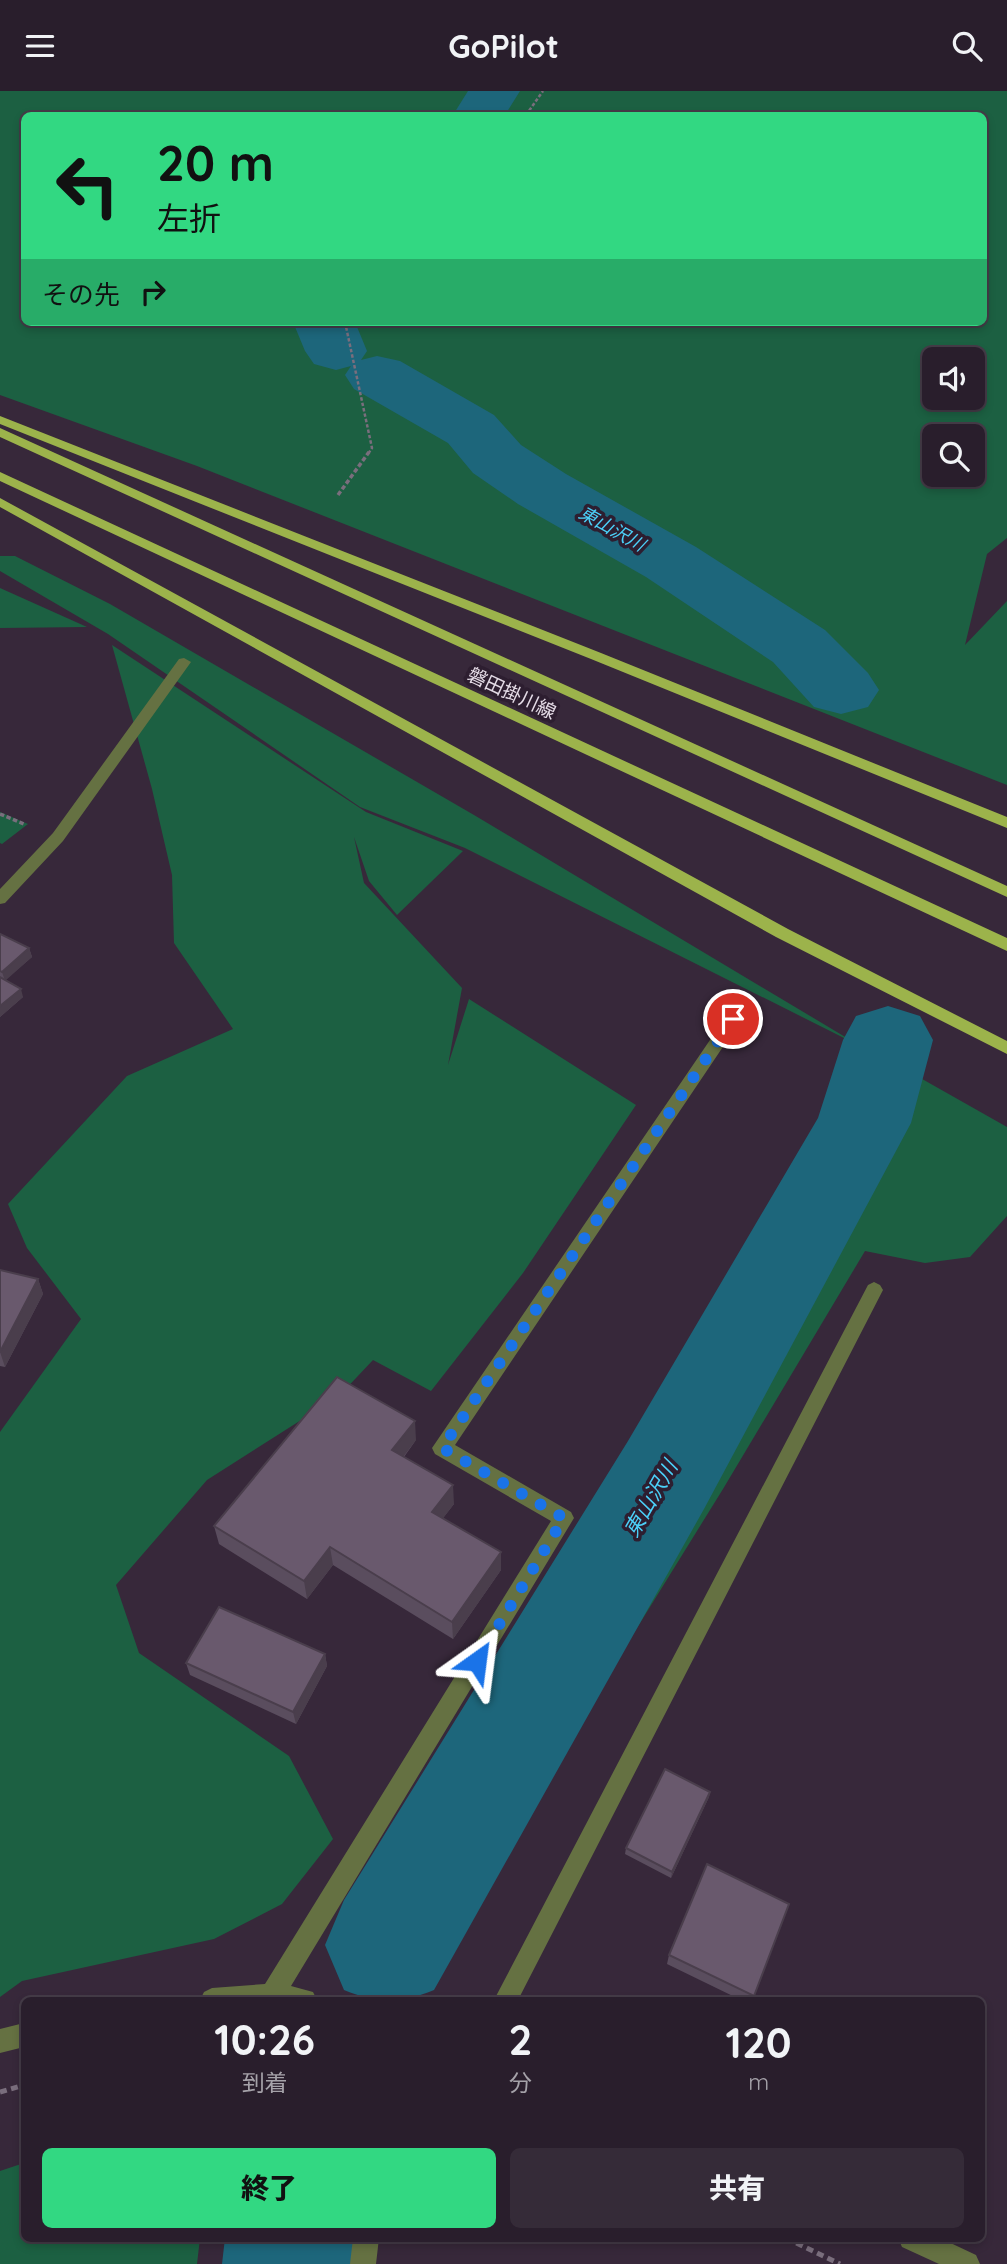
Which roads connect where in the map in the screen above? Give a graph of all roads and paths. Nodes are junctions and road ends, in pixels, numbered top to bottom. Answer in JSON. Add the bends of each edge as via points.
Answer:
{"nodes":[{"id":1,"x":543,"y":91,"type":"edge"},
{"id":2,"x":528,"y":112,"type":"edge"},
{"id":3,"x":346,"y":326,"type":"edge"},
{"id":4,"x":0,"y":420,"type":"edge"},
{"id":5,"x":0,"y":432,"type":"edge"},
{"id":6,"x":0,"y":476,"type":"edge"},
{"id":7,"x":338,"y":495,"type":"dead end"},
{"id":8,"x":0,"y":502,"type":"edge"},
{"id":9,"x":184,"y":662,"type":"dead end"},
{"id":10,"x":1007,"y":823,"type":"edge"},
{"id":11,"x":1007,"y":892,"type":"edge"},
{"id":12,"x":0,"y":899,"type":"edge"},
{"id":13,"x":1007,"y":945,"type":"edge"},
{"id":14,"x":733,"y":1019,"type":"dead end"},
{"id":15,"x":1007,"y":1048,"type":"edge"},
{"id":16,"x":874,"y":1290,"type":"dead end"},
{"id":17,"x":272,"y":1995,"type":"junction"},
{"id":18,"x":248,"y":1997,"type":"edge"},
{"id":19,"x":285,"y":1997,"type":"edge"},
{"id":20,"x":508,"y":1997,"type":"edge"},
{"id":21,"x":21,"y":2036,"type":"edge"},
{"id":22,"x":0,"y":2041,"type":"edge"},
{"id":23,"x":21,"y":2086,"type":"edge"},
{"id":24,"x":0,"y":2092,"type":"edge"},
{"id":25,"x":366,"y":2242,"type":"edge"},
{"id":26,"x":794,"y":2242,"type":"edge"},
{"id":27,"x":920,"y":2242,"type":"edge"},
{"id":28,"x":363,"y":2264,"type":"edge"},
{"id":29,"x":840,"y":2264,"type":"edge"},
{"id":30,"x":967,"y":2264,"type":"edge"}],
"edges":[{"from":1,"to":2,"type":"path"},
{"from":3,"to":7,"type":"path","via":[[372,448]]},
{"from":4,"to":10,"type":"main road"},
{"from":5,"to":11,"type":"main road","name":"磐田掛川線"},
{"from":6,"to":13,"type":"main road","name":"磐田掛川線"},
{"from":8,"to":15,"type":"main road","via":[[782,933]]},
{"from":9,"to":12,"type":"street","via":[[58,838]]},
{"from":14,"to":17,"type":"street","via":[[442,1448],[564,1518]]},
{"from":16,"to":20,"type":"street"},
{"from":17,"to":18,"type":"street"},
{"from":17,"to":19,"type":"street"},
{"from":21,"to":22,"type":"street"},
{"from":23,"to":24,"type":"path"},
{"from":25,"to":28,"type":"street"},
{"from":26,"to":29,"type":"path"},
{"from":27,"to":30,"type":"street"}]}
